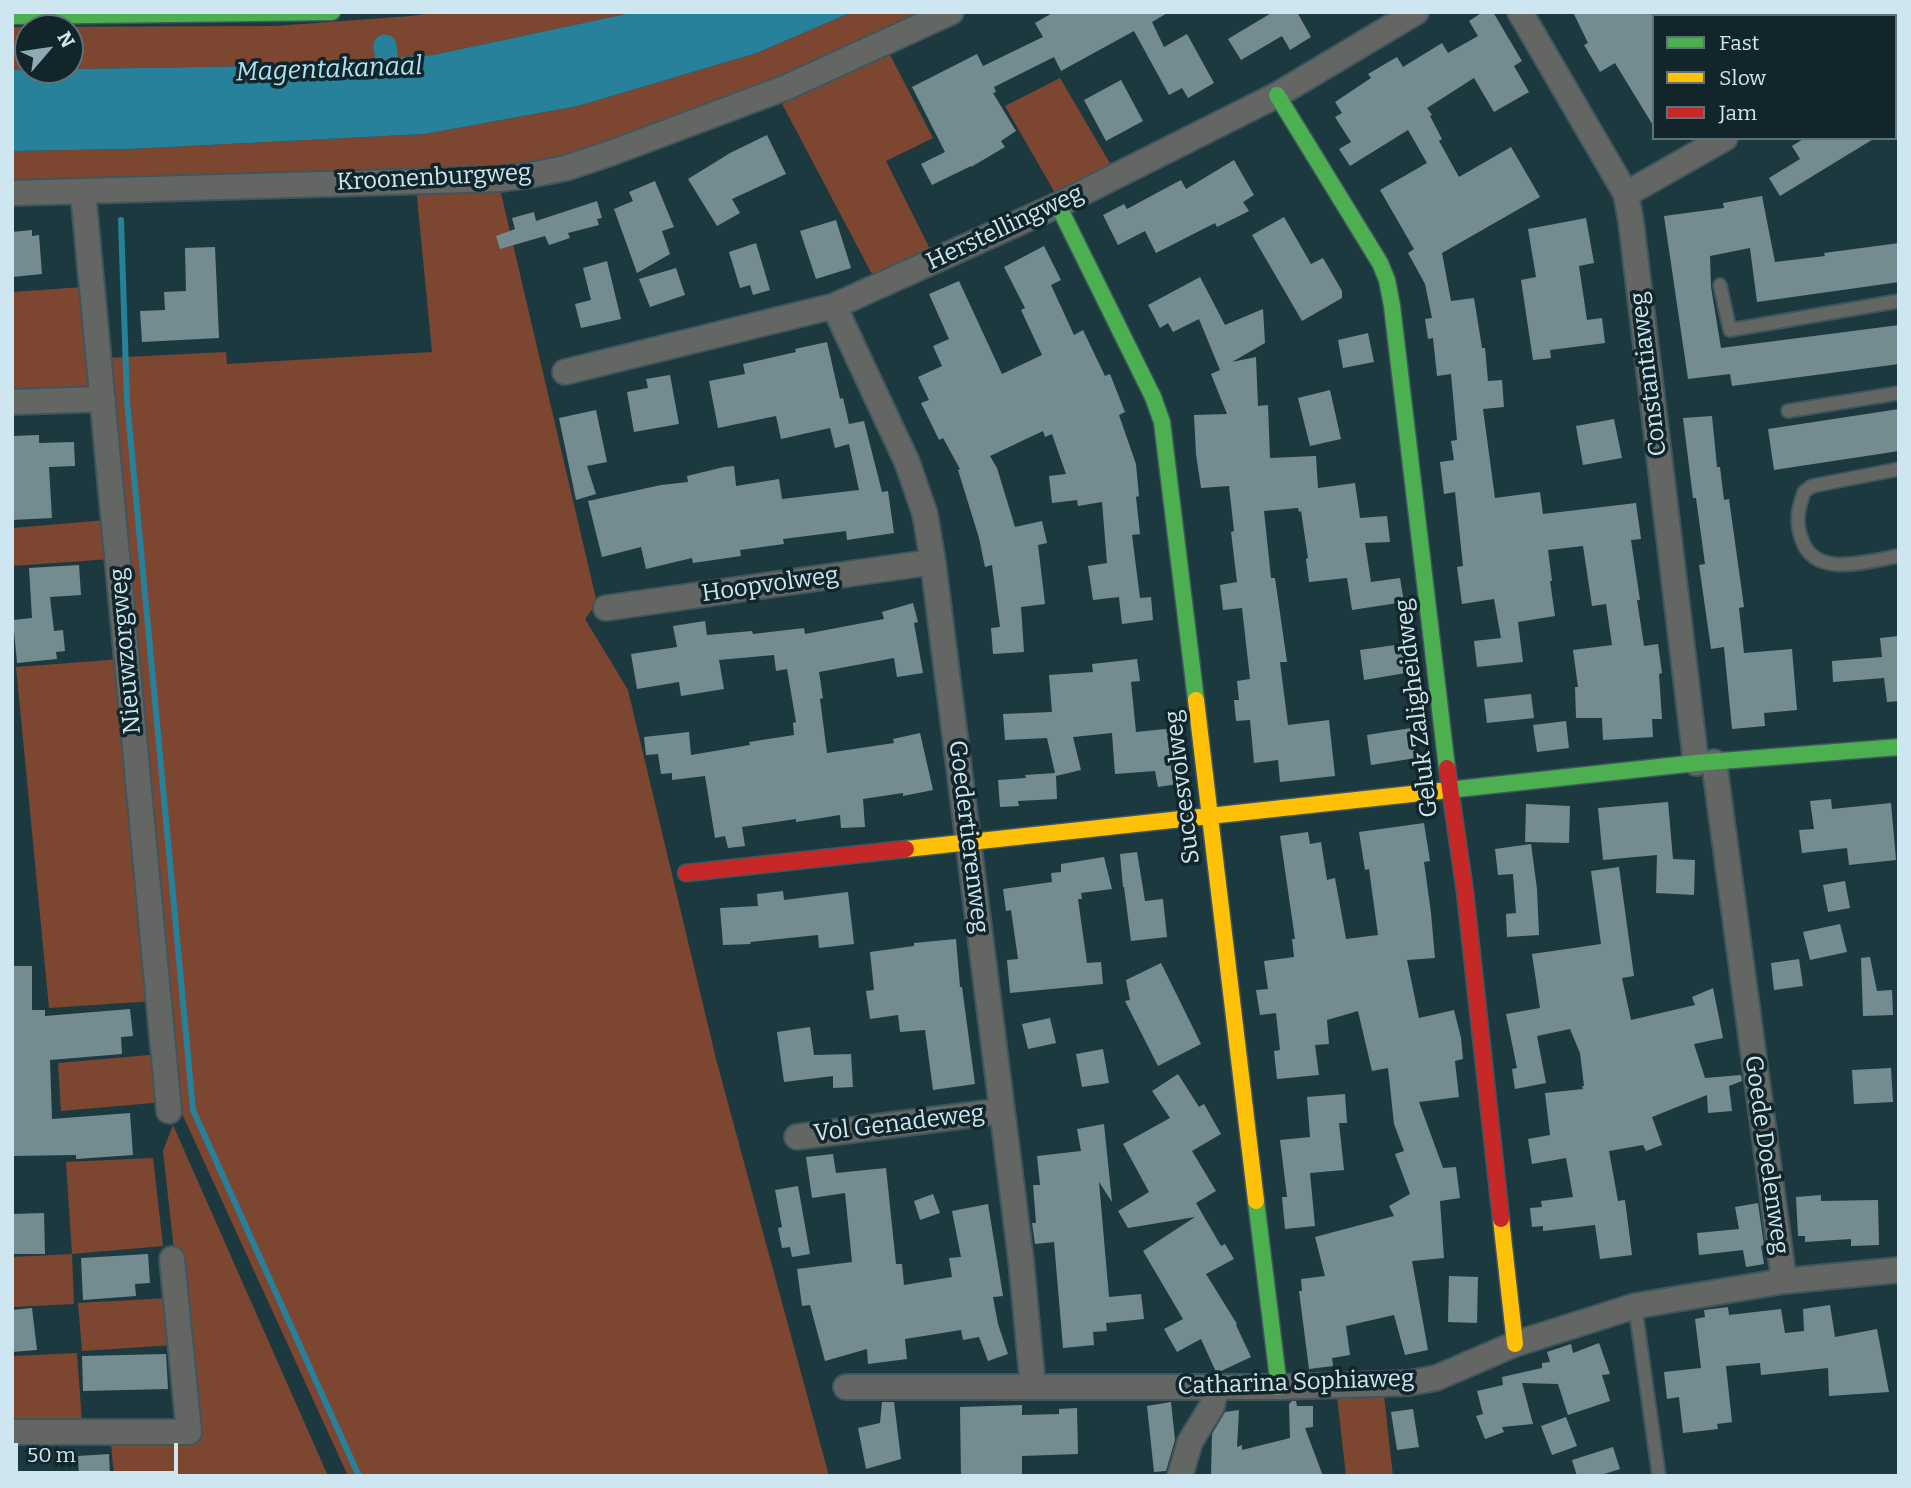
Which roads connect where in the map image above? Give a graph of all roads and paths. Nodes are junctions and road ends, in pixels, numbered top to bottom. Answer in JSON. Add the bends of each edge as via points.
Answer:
{"nodes":[{"id":1,"x":332,"y":12,"type":"edge"},
{"id":2,"x":951,"y":12,"type":"edge"},
{"id":3,"x":1416,"y":12,"type":"edge"},
{"id":4,"x":1520,"y":12,"type":"edge"},
{"id":5,"x":327,"y":13,"type":"edge"},
{"id":6,"x":12,"y":16,"type":"edge"},
{"id":7,"x":1277,"y":95,"type":"junction"},
{"id":8,"x":1721,"y":140,"type":"edge"},
{"id":9,"x":83,"y":192,"type":"junction"},
{"id":10,"x":12,"y":193,"type":"edge"},
{"id":11,"x":1626,"y":194,"type":"junction"},
{"id":12,"x":1058,"y":205,"type":"junction"},
{"id":13,"x":1720,"y":285,"type":"dead end"},
{"id":14,"x":1899,"y":302,"type":"edge"},
{"id":15,"x":834,"y":306,"type":"junction"},
{"id":16,"x":565,"y":372,"type":"dead end"},
{"id":17,"x":1899,"y":393,"type":"edge"},
{"id":18,"x":103,"y":399,"type":"junction"},
{"id":19,"x":12,"y":402,"type":"edge"},
{"id":20,"x":1788,"y":411,"type":"dead end"},
{"id":21,"x":1899,"y":469,"type":"edge"},
{"id":22,"x":1899,"y":556,"type":"edge"},
{"id":23,"x":933,"y":562,"type":"junction"},
{"id":24,"x":606,"y":608,"type":"dead end"},
{"id":25,"x":1899,"y":747,"type":"edge"},
{"id":26,"x":1705,"y":763,"type":"junction"},
{"id":27,"x":1449,"y":789,"type":"junction"},
{"id":28,"x":1209,"y":816,"type":"junction"},
{"id":29,"x":968,"y":842,"type":"junction"},
{"id":30,"x":686,"y":873,"type":"dead end"},
{"id":31,"x":1748,"y":1028,"type":"joint"},
{"id":32,"x":169,"y":1111,"type":"dead end"},
{"id":33,"x":1001,"y":1111,"type":"junction"},
{"id":34,"x":797,"y":1137,"type":"dead end"},
{"id":35,"x":172,"y":1259,"type":"dead end"},
{"id":36,"x":1899,"y":1270,"type":"edge"},
{"id":37,"x":1784,"y":1281,"type":"junction"},
{"id":38,"x":1635,"y":1306,"type":"junction"},
{"id":39,"x":1515,"y":1344,"type":"junction"},
{"id":40,"x":846,"y":1387,"type":"dead end"},
{"id":41,"x":1033,"y":1387,"type":"junction"},
{"id":42,"x":1216,"y":1387,"type":"junction"},
{"id":43,"x":1279,"y":1387,"type":"junction"},
{"id":44,"x":12,"y":1432,"type":"edge"},
{"id":45,"x":1180,"y":1476,"type":"edge"},
{"id":46,"x":1659,"y":1476,"type":"edge"}],
"edges":[{"from":1,"to":5,"type":"street"},
{"from":2,"to":9,"type":"street","name":"Kroonenburgweg","via":[[787,87],[611,153],[530,176]]},
{"from":3,"to":7,"type":"street","name":"Herstellingweg"},
{"from":4,"to":11,"type":"street","name":"Constantiaweg"},
{"from":5,"to":6,"type":"street"},
{"from":7,"to":12,"type":"street","name":"Herstellingweg"},
{"from":7,"to":27,"type":"street","name":"Geluk Zaligheidweg","via":[[1387,280]]},
{"from":8,"to":11,"type":"street"},
{"from":9,"to":10,"type":"street","name":"Kroonenburgweg"},
{"from":9,"to":18,"type":"street","name":"Nieuwzorgweg"},
{"from":11,"to":26,"type":"street","name":"Constantiaweg"},
{"from":12,"to":15,"type":"street","name":"Herstellingweg"},
{"from":12,"to":28,"type":"street","name":"Succesvolweg","via":[[1162,422]]},
{"from":13,"to":14,"type":"lane","via":[[1730,330]]},
{"from":15,"to":16,"type":"street","name":"Herstellingweg"},
{"from":15,"to":23,"type":"street","name":"Goedertierenweg","via":[[907,462],[925,514]]},
{"from":17,"to":20,"type":"lane"},
{"from":18,"to":19,"type":"street"},
{"from":18,"to":32,"type":"street","name":"Nieuwzorgweg"},
{"from":21,"to":22,"type":"lane","via":[[1812,486],[1804,492],[1797,524],[1812,557],[1825,564]]},
{"from":23,"to":24,"type":"street","name":"Hoopvolweg"},
{"from":23,"to":29,"type":"street","name":"Goedertierenweg"},
{"from":25,"to":26,"type":"street"},
{"from":26,"to":27,"type":"street"},
{"from":26,"to":31,"type":"street","name":"Constantiaweg"},
{"from":27,"to":28,"type":"street"},
{"from":27,"to":39,"type":"street","name":"Geluk Zaligheidweg","via":[[1465,892]]},
{"from":28,"to":29,"type":"street"},
{"from":28,"to":43,"type":"street","name":"Succesvolweg"},
{"from":29,"to":30,"type":"street"},
{"from":29,"to":33,"type":"street","name":"Goedertierenweg"},
{"from":31,"to":37,"type":"street","name":"Goede Doelenweg"},
{"from":33,"to":34,"type":"street","name":"Vol Genadeweg"},
{"from":33,"to":41,"type":"street","name":"Goedertierenweg"},
{"from":35,"to":44,"type":"street","via":[[189,1432]]},
{"from":36,"to":37,"type":"street","name":"Catharina Sophiaweg"},
{"from":37,"to":38,"type":"street","name":"Catharina Sophiaweg"},
{"from":38,"to":39,"type":"street","name":"Catharina Sophiaweg"},
{"from":38,"to":46,"type":"lane"},
{"from":39,"to":43,"type":"street","name":"Catharina Sophiaweg","via":[[1436,1378],[1409,1383]]},
{"from":40,"to":41,"type":"street","name":"Catharina Sophiaweg"},
{"from":41,"to":42,"type":"street","name":"Catharina Sophiaweg"},
{"from":42,"to":43,"type":"street","name":"Catharina Sophiaweg"},
{"from":42,"to":45,"type":"street"}]}
